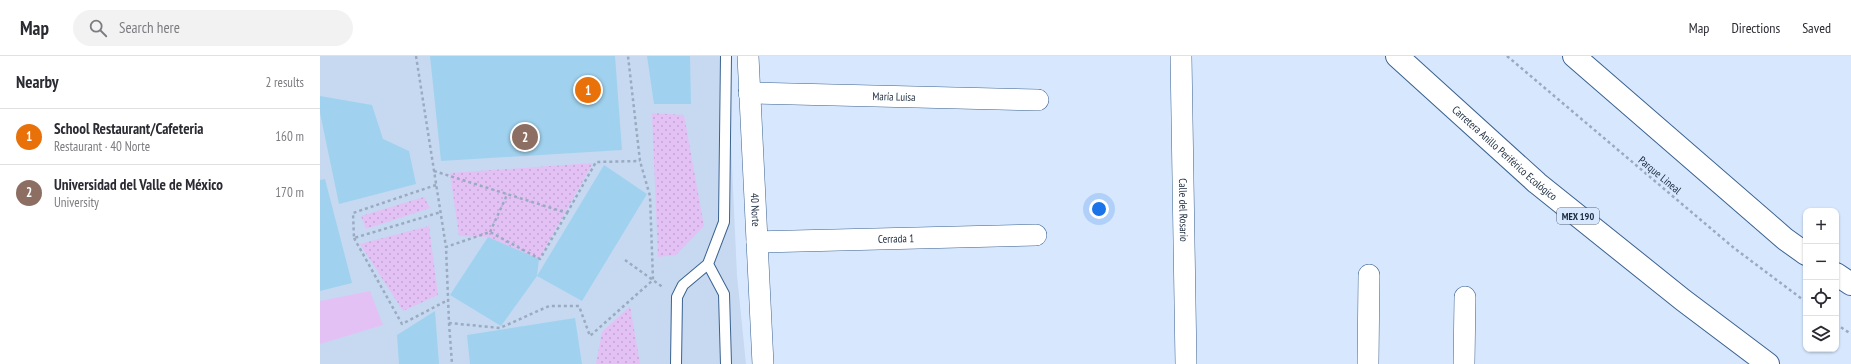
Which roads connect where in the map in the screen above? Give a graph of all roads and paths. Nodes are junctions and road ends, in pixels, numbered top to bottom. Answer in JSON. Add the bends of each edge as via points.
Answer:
{"nodes":[{"id":1,"x":416,"y":56,"type":"edge"},
{"id":2,"x":628,"y":56,"type":"edge"},
{"id":3,"x":726,"y":56,"type":"edge"},
{"id":4,"x":748,"y":56,"type":"edge"},
{"id":5,"x":1181,"y":56,"type":"edge"},
{"id":6,"x":1397,"y":56,"type":"edge"},
{"id":7,"x":1507,"y":56,"type":"edge"},
{"id":8,"x":1574,"y":56,"type":"edge"},
{"id":9,"x":749,"y":93,"type":"junction"},
{"id":10,"x":1038,"y":100,"type":"dead end"},
{"id":11,"x":640,"y":161,"type":"junction"},
{"id":12,"x":434,"y":171,"type":"junction"},
{"id":13,"x":436,"y":185,"type":"junction"},
{"id":14,"x":507,"y":195,"type":"junction"},
{"id":15,"x":440,"y":212,"type":"junction"},
{"id":16,"x":567,"y":213,"type":"junction"},
{"id":17,"x":490,"y":232,"type":"junction"},
{"id":18,"x":1036,"y":235,"type":"dead end"},
{"id":19,"x":354,"y":238,"type":"junction"},
{"id":20,"x":757,"y":242,"type":"junction"},
{"id":21,"x":446,"y":247,"type":"junction"},
{"id":22,"x":1803,"y":252,"type":"edge"},
{"id":23,"x":626,"y":260,"type":"dead end"},
{"id":24,"x":708,"y":264,"type":"junction"},
{"id":25,"x":1368,"y":275,"type":"dead end"},
{"id":26,"x":1839,"y":276,"type":"edge"},
{"id":27,"x":653,"y":280,"type":"junction"},
{"id":28,"x":1851,"y":284,"type":"edge"},
{"id":29,"x":677,"y":297,"type":"junction"},
{"id":30,"x":1465,"y":297,"type":"dead end"},
{"id":31,"x":448,"y":300,"type":"junction"},
{"id":32,"x":1803,"y":300,"type":"edge"},
{"id":33,"x":449,"y":323,"type":"junction"},
{"id":34,"x":1839,"y":326,"type":"edge"},
{"id":35,"x":1851,"y":334,"type":"edge"},
{"id":36,"x":452,"y":364,"type":"edge"},
{"id":37,"x":676,"y":364,"type":"edge"},
{"id":38,"x":726,"y":364,"type":"edge"},
{"id":39,"x":763,"y":364,"type":"edge"},
{"id":40,"x":1186,"y":364,"type":"edge"},
{"id":41,"x":1368,"y":364,"type":"edge"},
{"id":42,"x":1464,"y":364,"type":"edge"},
{"id":43,"x":1768,"y":364,"type":"edge"}],
"edges":[{"from":1,"to":12,"type":"path"},
{"from":2,"to":11,"type":"path"},
{"from":3,"to":24,"type":"lane","via":[[724,222]]},
{"from":4,"to":9,"type":"street","name":"40 Norte"},
{"from":5,"to":40,"type":"street","name":"Calle del Rosario"},
{"from":6,"to":43,"type":"highway","name":"Carretera Anillo Periférico Ecológico","number":"MEX 190","via":[[1537,183],[1683,300]]},
{"from":7,"to":32,"type":"path","name":"Parque Lineal","via":[[1734,248]]},
{"from":8,"to":22,"type":"highway","via":[[1784,239]]},
{"from":9,"to":10,"type":"street","name":"María Luisa"},
{"from":9,"to":20,"type":"street","name":"40 Norte"},
{"from":11,"to":16,"type":"path","via":[[596,162]]},
{"from":11,"to":27,"type":"path","via":[[650,196]]},
{"from":12,"to":13,"type":"path"},
{"from":12,"to":14,"type":"path"},
{"from":13,"to":15,"type":"path"},
{"from":13,"to":19,"type":"path","via":[[353,213]]},
{"from":14,"to":16,"type":"path"},
{"from":14,"to":17,"type":"path"},
{"from":15,"to":19,"type":"path"},
{"from":15,"to":21,"type":"path"},
{"from":16,"to":17,"type":"path","via":[[540,259]]},
{"from":17,"to":21,"type":"path"},
{"from":18,"to":20,"type":"street","name":"Cerrada 1"},
{"from":19,"to":31,"type":"path","via":[[402,324]]},
{"from":20,"to":39,"type":"street","name":"40 Norte"},
{"from":21,"to":31,"type":"path"},
{"from":23,"to":27,"type":"path"},
{"from":24,"to":29,"type":"lane","via":[[683,285]]},
{"from":24,"to":38,"type":"lane","via":[[724,294]]},
{"from":25,"to":41,"type":"street"},
{"from":26,"to":28,"type":"highway"},
{"from":27,"to":29,"type":"path"},
{"from":27,"to":33,"type":"path","via":[[590,336],[580,306],[549,306],[500,328]]},
{"from":29,"to":37,"type":"lane"},
{"from":30,"to":42,"type":"street"},
{"from":31,"to":33,"type":"path"},
{"from":33,"to":36,"type":"path"},
{"from":34,"to":35,"type":"path"}]}
